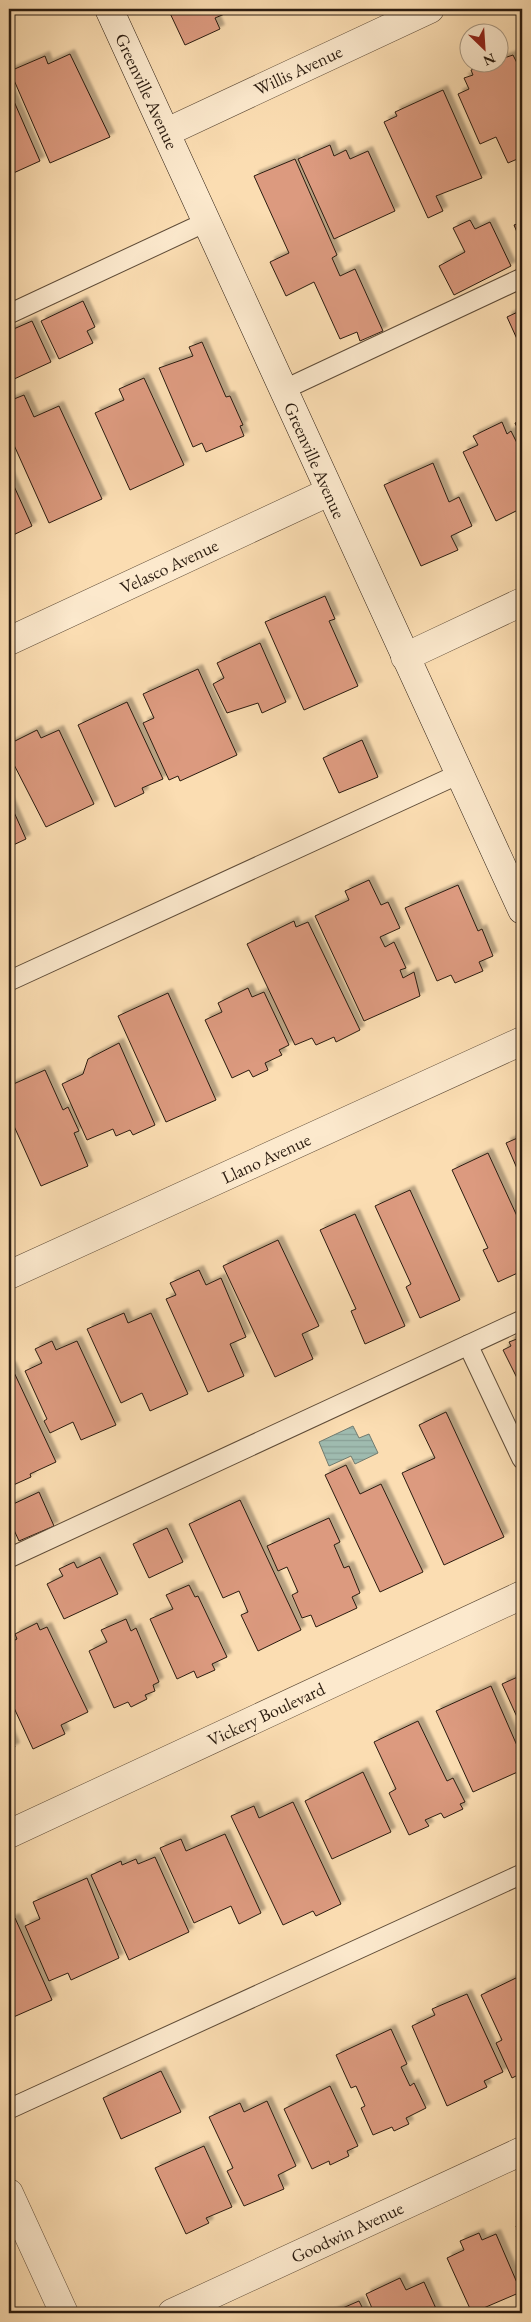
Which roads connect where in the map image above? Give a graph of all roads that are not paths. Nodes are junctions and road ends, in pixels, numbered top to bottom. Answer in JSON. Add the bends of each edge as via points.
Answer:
{"nodes":[{"id":1,"x":109,"y":9,"type":"edge"},
{"id":2,"x":430,"y":9,"type":"edge"},
{"id":3,"x":166,"y":132,"type":"junction"},
{"id":4,"x":206,"y":222,"type":"junction"},
{"id":5,"x":522,"y":278,"type":"edge"},
{"id":6,"x":9,"y":314,"type":"edge"},
{"id":7,"x":283,"y":390,"type":"junction"},
{"id":8,"x":329,"y":492,"type":"junction"},
{"id":9,"x":522,"y":602,"type":"edge"},
{"id":10,"x":9,"y":641,"type":"edge"},
{"id":11,"x":405,"y":657,"type":"junction"},
{"id":12,"x":459,"y":774,"type":"junction"},
{"id":13,"x":522,"y":910,"type":"edge"},
{"id":14,"x":9,"y":981,"type":"edge"},
{"id":15,"x":522,"y":1040,"type":"edge"},
{"id":16,"x":9,"y":1275,"type":"edge"},
{"id":17,"x":522,"y":1320,"type":"edge"},
{"id":18,"x":468,"y":1345,"type":"junction"},
{"id":19,"x":522,"y":1459,"type":"edge"},
{"id":20,"x":9,"y":1558,"type":"edge"},
{"id":21,"x":522,"y":1595,"type":"edge"},
{"id":22,"x":9,"y":1834,"type":"edge"},
{"id":23,"x":522,"y":1874,"type":"edge"},
{"id":24,"x":9,"y":2109,"type":"edge"},
{"id":25,"x":522,"y":2151,"type":"edge"},
{"id":26,"x":9,"y":2192,"type":"edge"},
{"id":27,"x":64,"y":2313,"type":"edge"},
{"id":28,"x":172,"y":2313,"type":"edge"}],
"edges":[{"from":1,"to":3,"type":"street","name":"Greenville Avenue"},
{"from":2,"to":3,"type":"street","name":"Willis Avenue"},
{"from":3,"to":4,"type":"street","name":"Greenville Avenue"},
{"from":4,"to":6,"type":"lane"},
{"from":4,"to":7,"type":"street","name":"Greenville Avenue"},
{"from":5,"to":7,"type":"lane"},
{"from":7,"to":8,"type":"street","name":"Greenville Avenue"},
{"from":8,"to":10,"type":"street","name":"Velasco Avenue"},
{"from":8,"to":11,"type":"street","name":"Greenville Avenue"},
{"from":9,"to":11,"type":"street"},
{"from":11,"to":12,"type":"street","name":"Greenville Avenue"},
{"from":12,"to":13,"type":"street","name":"Greenville Avenue"},
{"from":12,"to":14,"type":"lane"},
{"from":15,"to":16,"type":"street","name":"Llano Avenue"},
{"from":17,"to":18,"type":"lane"},
{"from":18,"to":19,"type":"lane"},
{"from":18,"to":20,"type":"lane"},
{"from":21,"to":22,"type":"street","name":"Vickery Boulevard"},
{"from":23,"to":24,"type":"lane"},
{"from":25,"to":28,"type":"street","name":"Goodwin Avenue"},
{"from":26,"to":27,"type":"street"}]}
